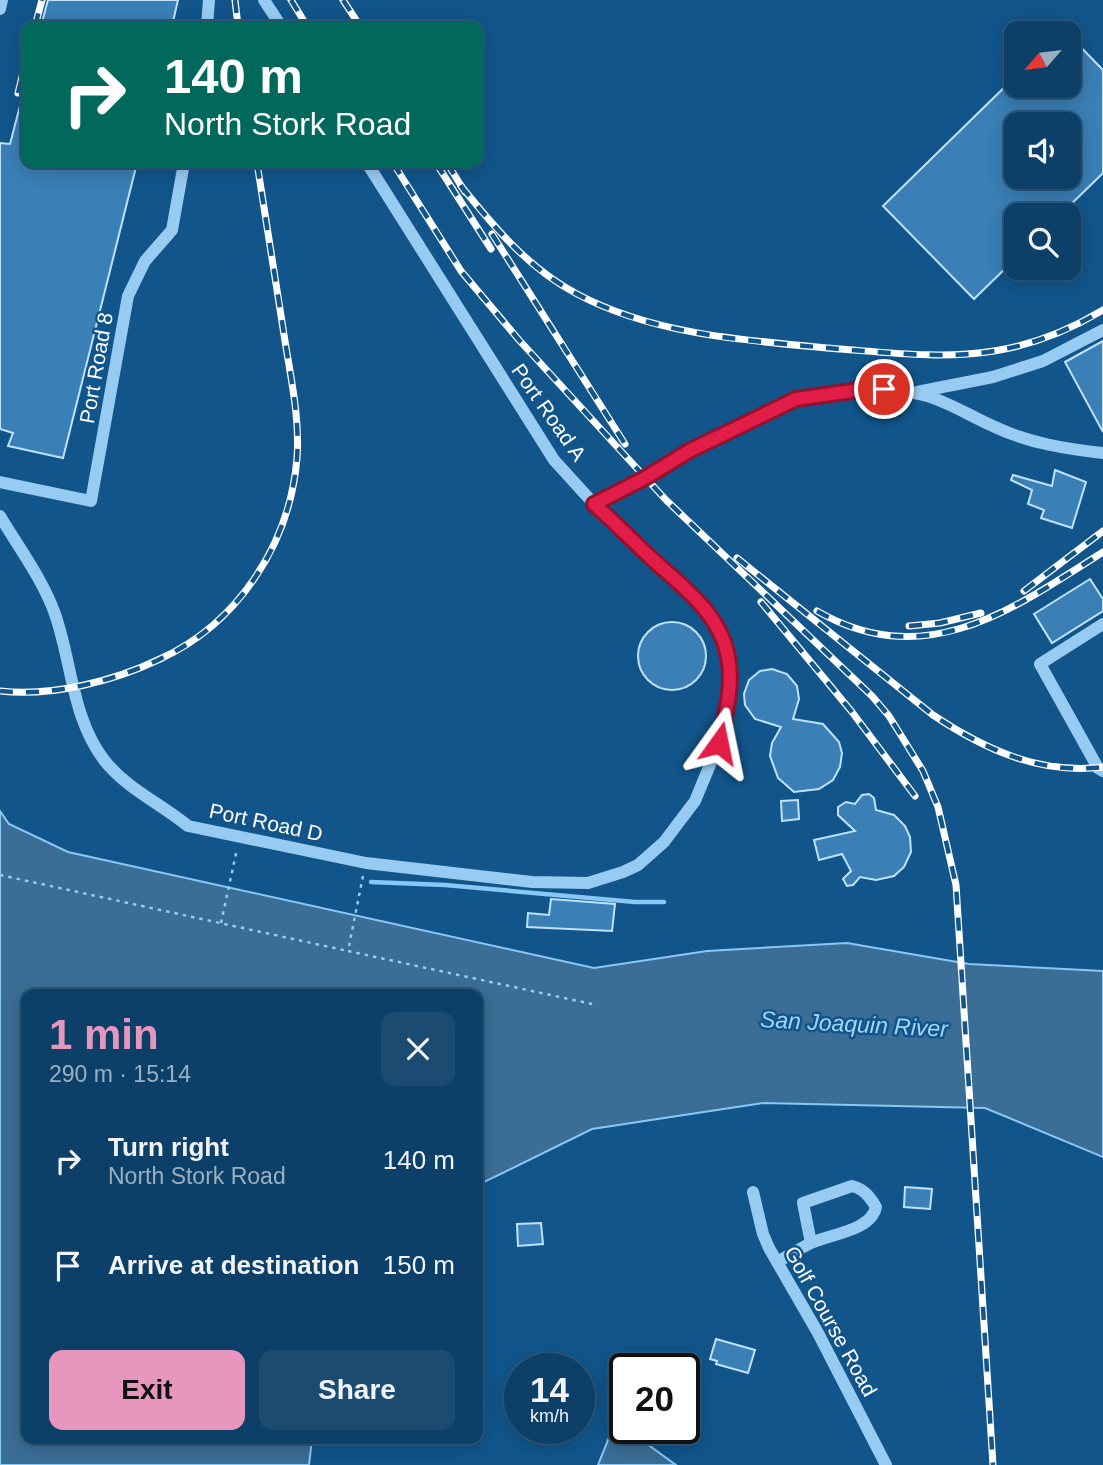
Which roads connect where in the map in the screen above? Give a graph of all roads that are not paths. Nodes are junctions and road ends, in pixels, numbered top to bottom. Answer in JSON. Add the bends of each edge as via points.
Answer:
{"nodes":[{"id":1,"x":2,"y":0,"type":"edge"},
{"id":2,"x":209,"y":0,"type":"edge"},
{"id":3,"x":264,"y":0,"type":"edge"},
{"id":4,"x":0,"y":9,"type":"edge"},
{"id":5,"x":207,"y":21,"type":"edge"},
{"id":6,"x":278,"y":21,"type":"edge"},
{"id":7,"x":183,"y":168,"type":"edge"},
{"id":8,"x":370,"y":168,"type":"edge"},
{"id":9,"x":1103,"y":330,"type":"edge"},
{"id":10,"x":913,"y":393,"type":"junction"},
{"id":11,"x":1103,"y":453,"type":"edge"},
{"id":12,"x":0,"y":482,"type":"edge"},
{"id":13,"x":594,"y":504,"type":"junction"},
{"id":14,"x":0,"y":516,"type":"edge"},
{"id":15,"x":1103,"y":624,"type":"edge"},
{"id":16,"x":1103,"y":771,"type":"edge"},
{"id":17,"x":623,"y":872,"type":"joint"},
{"id":18,"x":753,"y":1192,"type":"dead end"},
{"id":19,"x":811,"y":1243,"type":"junction"},
{"id":20,"x":777,"y":1262,"type":"junction"},
{"id":21,"x":886,"y":1465,"type":"edge"}],
"edges":[{"from":1,"to":4,"type":"street"},
{"from":2,"to":5,"type":"street"},
{"from":3,"to":6,"type":"street"},
{"from":7,"to":12,"type":"street","name":"Port Road 8","via":[[172,230],[145,261],[128,296],[91,501]]},
{"from":8,"to":13,"type":"street","name":"Port Road A","via":[[554,460]]},
{"from":9,"to":10,"type":"street","via":[[1043,361],[993,377]]},
{"from":10,"to":11,"type":"street","via":[[1024,438]]},
{"from":10,"to":13,"type":"street","via":[[867,389],[796,399]]},
{"from":13,"to":17,"type":"street","name":"Port Road A","via":[[707,611],[721,635],[730,669],[719,743],[695,801],[664,842]]},
{"from":14,"to":17,"type":"street","name":"Port Road D","via":[[54,612],[90,738],[106,763],[131,787],[188,825],[366,863],[546,883],[588,883]]},
{"from":15,"to":16,"type":"street","via":[[1040,664],[1077,734]]},
{"from":18,"to":20,"type":"street","name":"Golf Course Road","via":[[763,1234]]},
{"from":19,"to":19,"type":"street","via":[[863,1224],[875,1212],[871,1198],[852,1186],[803,1203]]},
{"from":19,"to":20,"type":"street"},
{"from":20,"to":21,"type":"street","name":"Golf Course Road"}]}
